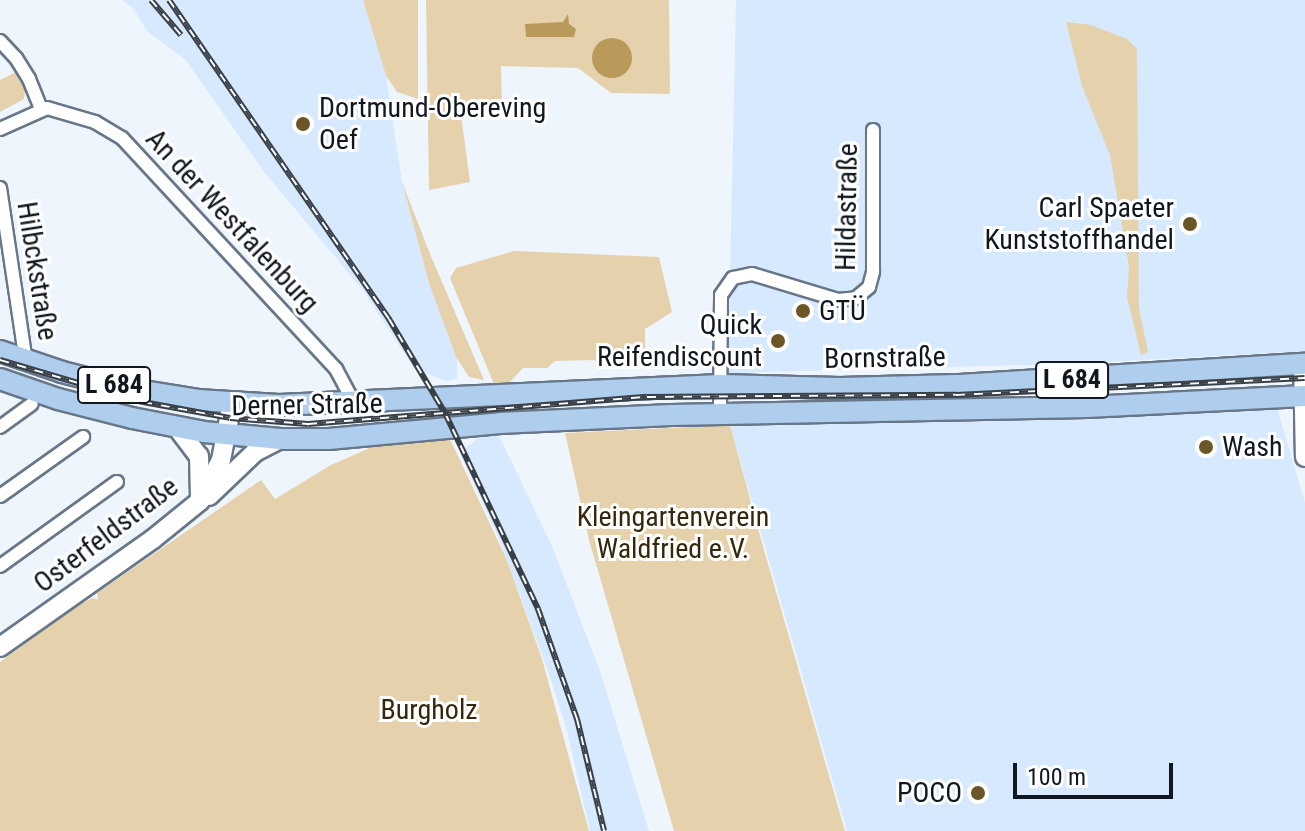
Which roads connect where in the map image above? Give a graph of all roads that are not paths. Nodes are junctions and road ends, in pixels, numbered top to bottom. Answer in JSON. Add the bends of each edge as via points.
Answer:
{"nodes":[{"id":1,"x":0,"y":41,"type":"edge"},
{"id":2,"x":41,"y":109,"type":"junction"},
{"id":3,"x":0,"y":129,"type":"edge"},
{"id":4,"x":873,"y":130,"type":"dead end"},
{"id":5,"x":0,"y":188,"type":"edge"},
{"id":6,"x":0,"y":351,"type":"edge"},
{"id":7,"x":26,"y":361,"type":"junction"},
{"id":8,"x":1304,"y":364,"type":"edge"},
{"id":9,"x":0,"y":379,"type":"edge"},
{"id":10,"x":721,"y":385,"type":"junction"},
{"id":11,"x":1304,"y":396,"type":"edge"},
{"id":12,"x":464,"y":398,"type":"joint"},
{"id":13,"x":232,"y":403,"type":"junction"},
{"id":14,"x":32,"y":404,"type":"dead end"},
{"id":15,"x":355,"y":404,"type":"junction"},
{"id":16,"x":720,"y":413,"type":"junction"},
{"id":17,"x":478,"y":424,"type":"joint"},
{"id":18,"x":176,"y":426,"type":"junction"},
{"id":19,"x":0,"y":427,"type":"edge"},
{"id":20,"x":227,"y":435,"type":"junction"},
{"id":21,"x":83,"y":437,"type":"dead end"},
{"id":22,"x":281,"y":439,"type":"junction"},
{"id":23,"x":1305,"y":457,"type":"edge"},
{"id":24,"x":117,"y":482,"type":"dead end"},
{"id":25,"x":0,"y":496,"type":"edge"},
{"id":26,"x":200,"y":501,"type":"junction"},
{"id":27,"x":0,"y":566,"type":"edge"},
{"id":28,"x":0,"y":647,"type":"edge"}],
"edges":[{"from":1,"to":2,"type":"street","via":[[16,58]]},
{"from":2,"to":3,"type":"street"},
{"from":2,"to":15,"type":"street","name":"An der Westfalenburg","via":[[66,112],[122,138],[336,369]]},
{"from":4,"to":10,"type":"street","name":"Hildastraße","via":[[869,287],[856,298],[838,300],[752,274],[733,278],[721,295]]},
{"from":5,"to":7,"type":"street","name":"Hilbckstraße"},
{"from":6,"to":7,"type":"main road","name":"Derner Straße","number":"L 684"},
{"from":7,"to":13,"type":"main road","name":"Derner Straße","number":"L 684","via":[[125,388]]},
{"from":8,"to":10,"type":"main road","name":"Bornstraße","number":"L 684","via":[[957,385]]},
{"from":8,"to":11,"type":"street"},
{"from":9,"to":18,"type":"main road","name":"Derner Straße","number":"L 684","via":[[88,408]]},
{"from":10,"to":12,"type":"main road","name":"Bornstraße","number":"L 684"},
{"from":10,"to":16,"type":"street","name":"Hildastraße"},
{"from":11,"to":16,"type":"main road","name":"Bornstraße","number":"L 684","via":[[1072,408]]},
{"from":11,"to":23,"type":"street"},
{"from":12,"to":15,"type":"main road","name":"Derner Straße","number":"L 684"},
{"from":13,"to":15,"type":"main road","name":"Derner Straße","number":"L 684"},
{"from":13,"to":20,"type":"street","name":"Osterfeldstraße"},
{"from":14,"to":19,"type":"street"},
{"from":16,"to":17,"type":"main road","name":"Bornstraße","number":"L 684"},
{"from":17,"to":22,"type":"main road","name":"Derner Straße","number":"L 684"},
{"from":18,"to":20,"type":"main road","name":"Derner Straße","number":"L 684"},
{"from":18,"to":26,"type":"street","via":[[199,456]]},
{"from":20,"to":22,"type":"main road","name":"Derner Straße","number":"L 684"},
{"from":20,"to":26,"type":"street","name":"Osterfeldstraße","via":[[215,476]]},
{"from":21,"to":25,"type":"street"},
{"from":22,"to":26,"type":"street","via":[[255,452]]},
{"from":24,"to":27,"type":"street"},
{"from":26,"to":28,"type":"street","name":"Osterfeldstraße"}]}
